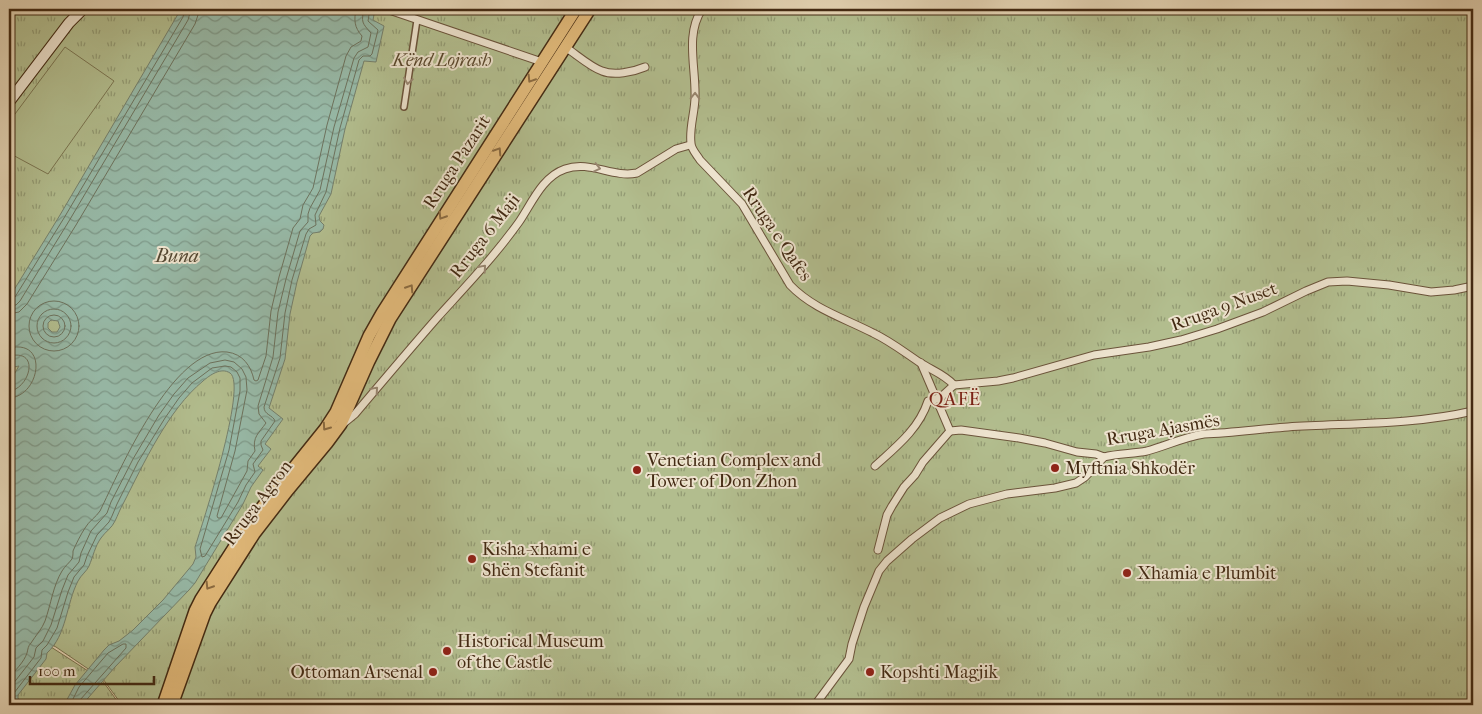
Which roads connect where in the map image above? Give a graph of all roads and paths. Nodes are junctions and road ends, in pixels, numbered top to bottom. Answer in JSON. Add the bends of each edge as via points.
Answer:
{"nodes":[{"id":1,"x":83,"y":9,"type":"edge"},
{"id":2,"x":576,"y":9,"type":"edge"},
{"id":3,"x":590,"y":9,"type":"edge"},
{"id":4,"x":702,"y":9,"type":"edge"},
{"id":5,"x":388,"y":10,"type":"edge"},
{"id":6,"x":417,"y":20,"type":"junction"},
{"id":7,"x":565,"y":47,"type":"junction"},
{"id":8,"x":542,"y":62,"type":"junction"},
{"id":9,"x":645,"y":67,"type":"dead end"},
{"id":10,"x":9,"y":102,"type":"edge"},
{"id":11,"x":404,"y":107,"type":"dead end"},
{"id":12,"x":690,"y":145,"type":"junction"},
{"id":13,"x":1473,"y":286,"type":"edge"},
{"id":14,"x":384,"y":329,"type":"joint"},
{"id":15,"x":369,"y":336,"type":"joint"},
{"id":16,"x":920,"y":363,"type":"junction"},
{"id":17,"x":954,"y":385,"type":"junction"},
{"id":18,"x":1473,"y":410,"type":"edge"},
{"id":19,"x":341,"y":424,"type":"junction"},
{"id":20,"x":950,"y":431,"type":"junction"},
{"id":21,"x":1104,"y":457,"type":"junction"},
{"id":22,"x":875,"y":466,"type":"dead end"},
{"id":23,"x":878,"y":550,"type":"dead end"},
{"id":24,"x":163,"y":705,"type":"edge"},
{"id":25,"x":172,"y":705,"type":"edge"},
{"id":26,"x":815,"y":705,"type":"edge"}],
"edges":[{"from":1,"to":10,"type":"main road"},
{"from":2,"to":8,"type":"main road","name":"Rruga Pazarit"},
{"from":3,"to":7,"type":"main road","name":"Rruga Pazarit"},
{"from":12,"to":4,"type":"street","one_way":true,"via":[[696,97],[692,41]]},
{"from":5,"to":6,"type":"street"},
{"from":6,"to":8,"type":"street"},
{"from":6,"to":11,"type":"street","one_way":true},
{"from":7,"to":9,"type":"street","via":[[602,72],[636,71]]},
{"from":14,"to":7,"type":"main road","name":"Rruga Pazarit","one_way":true},
{"from":8,"to":15,"type":"main road","name":"Rruga Pazarit","one_way":true},
{"from":12,"to":16,"type":"street","name":"Rruga e Qafes","via":[[742,204],[797,292],[819,308],[874,333]]},
{"from":19,"to":12,"type":"street","name":"Rruga 6 Maji","one_way":true,"via":[[355,414],[489,262],[551,177],[566,168],[584,166],[637,173],[676,149]]},
{"from":13,"to":17,"type":"street","name":"Rruga 9 Nuset","via":[[1431,292],[1389,285],[1328,282],[1263,312],[1181,340],[1094,354],[998,381]]},
{"from":14,"to":19,"type":"main road","name":"Rruga Agron"},
{"from":15,"to":24,"type":"main road","name":"Rruga Agron","one_way":true,"via":[[336,412],[251,521],[201,599]]},
{"from":16,"to":17,"type":"street","name":"Rruga e Qafes"},
{"from":16,"to":20,"type":"street"},
{"from":17,"to":22,"type":"street","bridge":true,"via":[[930,401],[916,427]]},
{"from":18,"to":21,"type":"street","name":"Rruga Ajasmës","via":[[1393,422],[1204,434],[1152,449]]},
{"from":19,"to":25,"type":"main road","name":"Rruga Agron","via":[[254,534],[216,592],[205,613]]},
{"from":20,"to":21,"type":"street","name":"Rruga Ajasmës","via":[[1019,438]]},
{"from":20,"to":23,"type":"street","via":[[892,506]]},
{"from":21,"to":26,"type":"street","via":[[1076,483],[969,504],[940,518],[912,539],[879,571],[864,607],[849,659]]}]}
